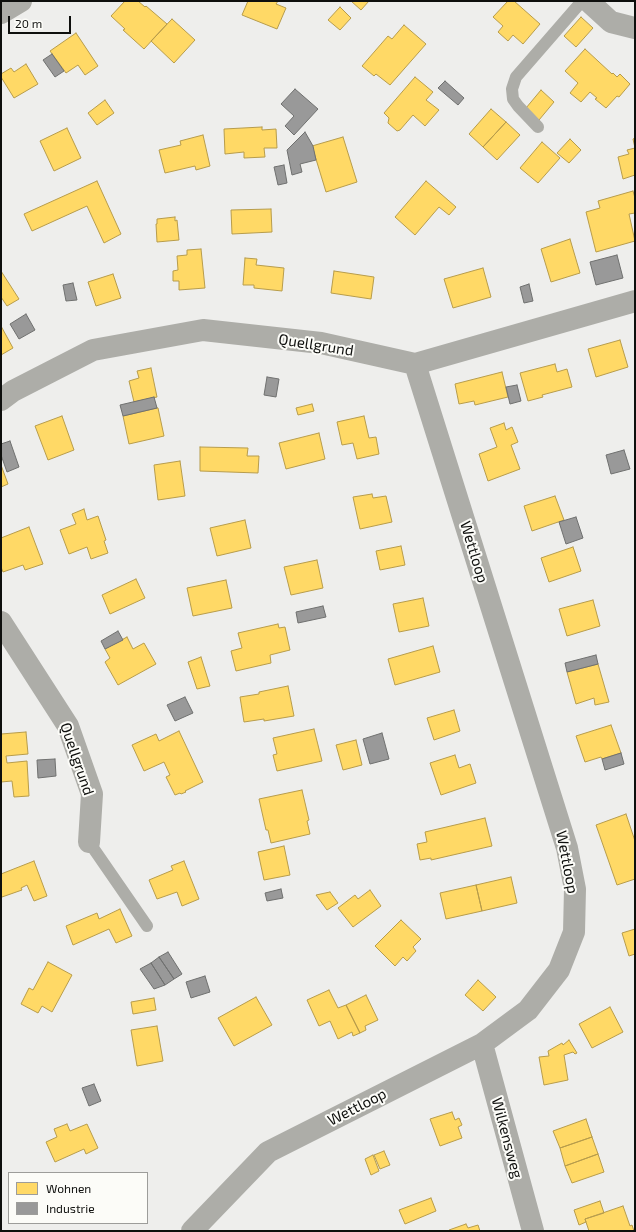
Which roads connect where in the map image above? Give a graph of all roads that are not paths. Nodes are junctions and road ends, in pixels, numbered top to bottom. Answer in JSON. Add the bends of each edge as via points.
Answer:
{"nodes":[{"id":1,"x":21,"y":1,"type":"edge"},
{"id":2,"x":582,"y":1,"type":"edge"},
{"id":3,"x":588,"y":1,"type":"edge"},
{"id":4,"x":1,"y":13,"type":"edge"},
{"id":5,"x":635,"y":28,"type":"edge"},
{"id":6,"x":538,"y":127,"type":"dead end"},
{"id":7,"x":635,"y":301,"type":"edge"},
{"id":8,"x":415,"y":364,"type":"junction"},
{"id":9,"x":1,"y":400,"type":"edge"},
{"id":10,"x":1,"y":622,"type":"edge"},
{"id":11,"x":89,"y":842,"type":"joint"},
{"id":12,"x":147,"y":926,"type":"dead end"},
{"id":13,"x":482,"y":1044,"type":"junction"},
{"id":14,"x":192,"y":1231,"type":"edge"},
{"id":15,"x":533,"y":1231,"type":"edge"}],
"edges":[{"from":1,"to":4,"type":"street"},
{"from":2,"to":6,"type":"lane","via":[[516,78],[512,89],[513,99]]},
{"from":3,"to":5,"type":"street","via":[[611,22]]},
{"from":7,"to":8,"type":"street","name":"Quellgrund"},
{"from":8,"to":9,"type":"street","name":"Quellgrund","via":[[321,343],[203,330],[93,350],[13,391]]},
{"from":8,"to":13,"type":"street","name":"Wettloop","via":[[567,848],[575,889],[574,932],[559,970],[528,1010]]},
{"from":10,"to":11,"type":"street","name":"Quellgrund","via":[[68,726],[92,794]]},
{"from":11,"to":12,"type":"lane"},
{"from":13,"to":14,"type":"street","name":"Wettloop","via":[[268,1152]]},
{"from":13,"to":15,"type":"street","name":"Wilkensweg"}]}
